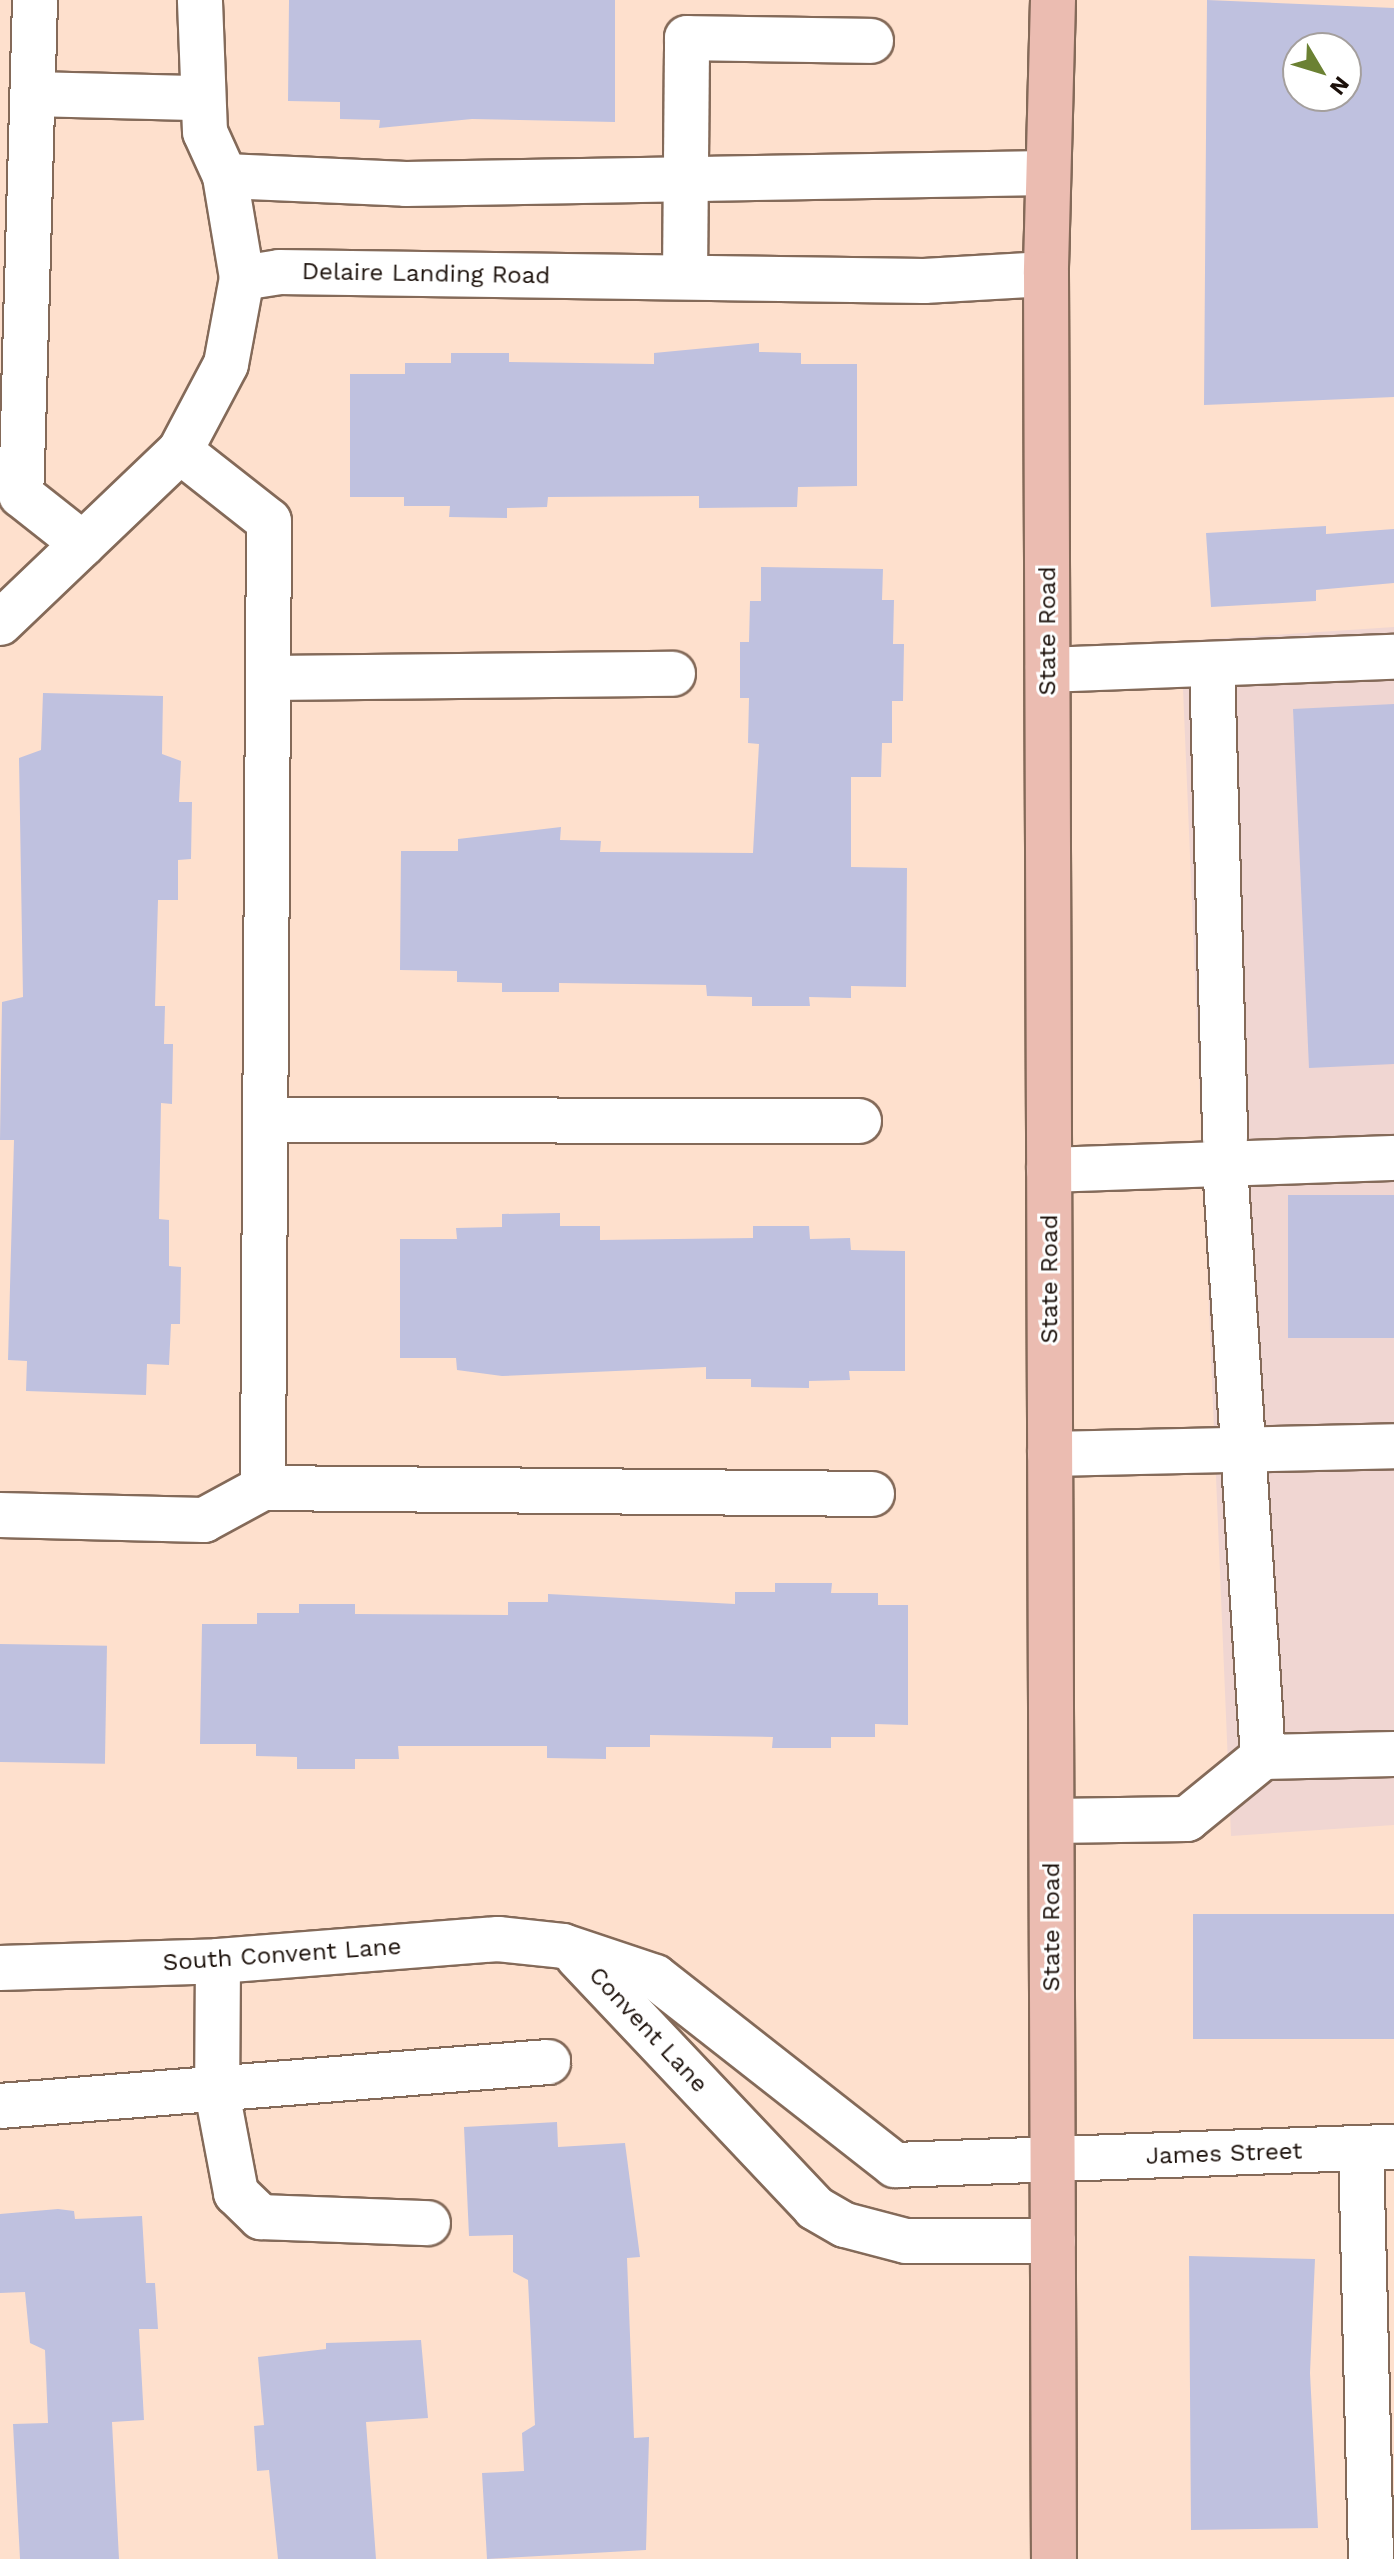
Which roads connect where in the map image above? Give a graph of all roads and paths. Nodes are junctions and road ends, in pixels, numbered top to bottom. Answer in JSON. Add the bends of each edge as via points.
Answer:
{"nodes":[{"id":1,"x":35,"y":0,"type":"edge"},
{"id":2,"x":200,"y":0,"type":"edge"},
{"id":3,"x":1053,"y":0,"type":"edge"},
{"id":4,"x":871,"y":41,"type":"dead end"},
{"id":5,"x":33,"y":94,"type":"junction"},
{"id":6,"x":201,"y":98,"type":"junction"},
{"id":7,"x":1047,"y":173,"type":"junction"},
{"id":8,"x":225,"y":176,"type":"junction"},
{"id":9,"x":685,"y":178,"type":"junction"},
{"id":10,"x":1046,"y":274,"type":"junction"},
{"id":11,"x":685,"y":277,"type":"junction"},
{"id":12,"x":242,"y":278,"type":"junction"},
{"id":13,"x":180,"y":451,"type":"junction"},
{"id":14,"x":11,"y":494,"type":"edge"},
{"id":15,"x":83,"y":544,"type":"junction"},
{"id":16,"x":0,"y":623,"type":"edge"},
{"id":17,"x":1394,"y":657,"type":"edge"},
{"id":18,"x":1212,"y":664,"type":"junction"},
{"id":19,"x":1048,"y":670,"type":"junction"},
{"id":20,"x":673,"y":674,"type":"dead end"},
{"id":21,"x":269,"y":678,"type":"junction"},
{"id":22,"x":265,"y":1120,"type":"junction"},
{"id":23,"x":859,"y":1121,"type":"dead end"},
{"id":24,"x":1394,"y":1132,"type":"edge"},
{"id":25,"x":1225,"y":1152,"type":"junction"},
{"id":26,"x":1394,"y":1158,"type":"edge"},
{"id":27,"x":1049,"y":1159,"type":"junction"},
{"id":28,"x":1394,"y":1446,"type":"edge"},
{"id":29,"x":1243,"y":1453,"type":"junction"},
{"id":30,"x":1050,"y":1454,"type":"junction"},
{"id":31,"x":263,"y":1488,"type":"junction"},
{"id":32,"x":872,"y":1494,"type":"dead end"},
{"id":33,"x":0,"y":1515,"type":"edge"},
{"id":34,"x":1394,"y":1754,"type":"edge"},
{"id":35,"x":1263,"y":1757,"type":"junction"},
{"id":36,"x":1052,"y":1821,"type":"junction"},
{"id":37,"x":563,"y":1946,"type":"junction"},
{"id":38,"x":218,"y":1961,"type":"junction"},
{"id":39,"x":0,"y":1968,"type":"edge"},
{"id":40,"x":548,"y":2062,"type":"dead end"},
{"id":41,"x":217,"y":2092,"type":"junction"},
{"id":42,"x":0,"y":2106,"type":"edge"},
{"id":43,"x":1378,"y":2148,"type":"edge"},
{"id":44,"x":1054,"y":2160,"type":"junction"},
{"id":45,"x":428,"y":2223,"type":"dead end"},
{"id":46,"x":1053,"y":2241,"type":"junction"},
{"id":47,"x":1054,"y":2559,"type":"edge"},
{"id":48,"x":1371,"y":2559,"type":"edge"}],
"edges":[{"from":1,"to":5,"type":"street"},
{"from":2,"to":6,"type":"street"},
{"from":3,"to":7,"type":"main road","name":"State Road"},
{"from":4,"to":9,"type":"street","via":[[687,38]]},
{"from":5,"to":6,"type":"street"},
{"from":5,"to":14,"type":"street"},
{"from":6,"to":8,"type":"street","via":[[205,132]]},
{"from":7,"to":9,"type":"street"},
{"from":7,"to":10,"type":"main road","name":"State Road"},
{"from":8,"to":9,"type":"street","via":[[406,184]]},
{"from":8,"to":12,"type":"street"},
{"from":9,"to":11,"type":"street"},
{"from":10,"to":11,"type":"street","name":"Delaire Landing Road","via":[[924,281]]},
{"from":10,"to":19,"type":"main road","name":"State Road"},
{"from":11,"to":12,"type":"street","name":"Delaire Landing Road"},
{"from":12,"to":13,"type":"street","via":[[226,364]]},
{"from":13,"to":15,"type":"street"},
{"from":13,"to":21,"type":"street","via":[[269,521]]},
{"from":14,"to":15,"type":"street"},
{"from":15,"to":16,"type":"street"},
{"from":17,"to":18,"type":"street"},
{"from":18,"to":19,"type":"street"},
{"from":18,"to":25,"type":"street"},
{"from":19,"to":27,"type":"main road","name":"State Road"},
{"from":20,"to":21,"type":"street"},
{"from":21,"to":22,"type":"street"},
{"from":22,"to":23,"type":"street"},
{"from":22,"to":31,"type":"street"},
{"from":24,"to":25,"type":"street"},
{"from":25,"to":26,"type":"street"},
{"from":25,"to":27,"type":"street"},
{"from":25,"to":29,"type":"street"},
{"from":27,"to":30,"type":"main road","name":"State Road"},
{"from":28,"to":29,"type":"street"},
{"from":29,"to":30,"type":"street"},
{"from":29,"to":35,"type":"street"},
{"from":30,"to":36,"type":"main road","name":"State Road"},
{"from":31,"to":32,"type":"street"},
{"from":31,"to":33,"type":"street","via":[[204,1520]]},
{"from":34,"to":35,"type":"street"},
{"from":35,"to":36,"type":"street","via":[[1187,1819]]},
{"from":36,"to":44,"type":"main road","name":"State Road"},
{"from":37,"to":38,"type":"street","name":"South Convent Lane","via":[[498,1939]]},
{"from":37,"to":44,"type":"street","name":"Convent Lane","via":[[655,1977],[895,2165]]},
{"from":37,"to":46,"type":"street","name":"Convent Lane","via":[[603,1976],[815,2208],[845,2225],[906,2241]]},
{"from":38,"to":39,"type":"street","name":"South Convent Lane"},
{"from":38,"to":41,"type":"street"},
{"from":40,"to":41,"type":"street"},
{"from":41,"to":42,"type":"street"},
{"from":41,"to":45,"type":"street","via":[[236,2193],[261,2217]]},
{"from":43,"to":44,"type":"street","name":"James Street"},
{"from":43,"to":48,"type":"street"},
{"from":44,"to":46,"type":"main road","name":"State Road"},
{"from":46,"to":47,"type":"main road","name":"State Road"}]}
